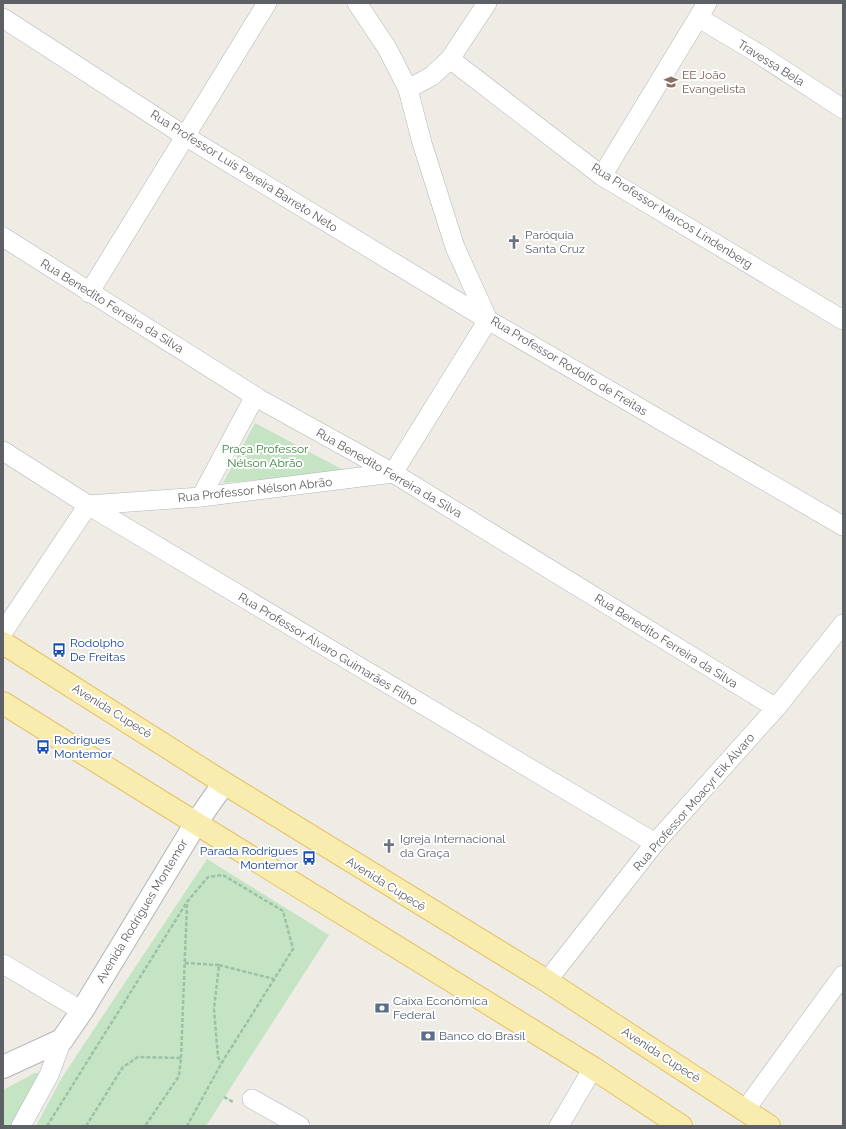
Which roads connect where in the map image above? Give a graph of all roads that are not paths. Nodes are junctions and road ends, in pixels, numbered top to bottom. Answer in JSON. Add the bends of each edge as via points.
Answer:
{"nodes":[{"id":1,"x":267,"y":3,"type":"edge"},
{"id":2,"x":357,"y":3,"type":"edge"},
{"id":3,"x":487,"y":3,"type":"edge"},
{"id":4,"x":703,"y":10,"type":"edge"},
{"id":5,"x":3,"y":18,"type":"edge"},
{"id":6,"x":450,"y":59,"type":"junction"},
{"id":7,"x":408,"y":89,"type":"junction"},
{"id":8,"x":843,"y":109,"type":"edge"},
{"id":9,"x":185,"y":136,"type":"junction"},
{"id":10,"x":602,"y":176,"type":"junction"},
{"id":11,"x":3,"y":237,"type":"edge"},
{"id":12,"x":89,"y":292,"type":"junction"},
{"id":13,"x":488,"y":320,"type":"junction"},
{"id":14,"x":843,"y":320,"type":"edge"},
{"id":15,"x":255,"y":396,"type":"junction"},
{"id":16,"x":3,"y":452,"type":"edge"},
{"id":17,"x":393,"y":473,"type":"junction"},
{"id":18,"x":201,"y":496,"type":"junction"},
{"id":19,"x":88,"y":506,"type":"junction"},
{"id":20,"x":843,"y":526,"type":"edge"},
{"id":21,"x":843,"y":624,"type":"edge"},
{"id":22,"x":3,"y":632,"type":"edge"},
{"id":23,"x":3,"y":643,"type":"edge"},
{"id":24,"x":3,"y":703,"type":"edge"},
{"id":25,"x":776,"y":708,"type":"junction"},
{"id":26,"x":224,"y":783,"type":"junction"},
{"id":27,"x":196,"y":823,"type":"junction"},
{"id":28,"x":655,"y":844,"type":"junction"},
{"id":29,"x":3,"y":964,"type":"edge"},
{"id":30,"x":843,"y":975,"type":"edge"},
{"id":31,"x":547,"y":981,"type":"junction"},
{"id":32,"x":82,"y":1011,"type":"junction"},
{"id":33,"x":62,"y":1040,"type":"junction"},
{"id":34,"x":3,"y":1067,"type":"edge"},
{"id":35,"x":593,"y":1068,"type":"junction"},
{"id":36,"x":252,"y":1099,"type":"dead end"},
{"id":37,"x":746,"y":1110,"type":"junction"},
{"id":38,"x":21,"y":1126,"type":"edge"},
{"id":39,"x":300,"y":1126,"type":"edge"},
{"id":40,"x":559,"y":1126,"type":"edge"},
{"id":41,"x":681,"y":1126,"type":"edge"},
{"id":42,"x":769,"y":1126,"type":"edge"}],
"edges":[{"from":1,"to":9,"type":"street"},
{"from":2,"to":7,"type":"street","name":"Rua Professor Rodolfo de Freitas","via":[[387,48]]},
{"from":3,"to":6,"type":"street"},
{"from":4,"to":8,"type":"street","name":"Travessa Bela","via":[[759,54]]},
{"from":4,"to":10,"type":"street"},
{"from":5,"to":9,"type":"street","name":"Rua Professor Luís Pereira Barreto Neto"},
{"from":6,"to":7,"type":"street","via":[[432,76]]},
{"from":6,"to":10,"type":"street","name":"Rua Professor Marcos Lindenberg"},
{"from":7,"to":13,"type":"street","name":"Rua Professor Rodolfo de Freitas","via":[[455,247]]},
{"from":9,"to":12,"type":"street"},
{"from":9,"to":13,"type":"street","name":"Rua Professor Luís Pereira Barreto Neto"},
{"from":10,"to":14,"type":"street","name":"Rua Professor Marcos Lindenberg"},
{"from":11,"to":12,"type":"street","name":"Rua Benedito Ferreira da Silva"},
{"from":12,"to":15,"type":"street","name":"Rua Benedito Ferreira da Silva"},
{"from":13,"to":17,"type":"street"},
{"from":13,"to":20,"type":"street","name":"Rua Professor Rodolfo de Freitas"},
{"from":15,"to":17,"type":"street","name":"Rua Benedito Ferreira da Silva"},
{"from":15,"to":18,"type":"street"},
{"from":16,"to":19,"type":"street","name":"Rua Professor Álvaro Guimarães Filho"},
{"from":17,"to":18,"type":"street","name":"Rua Professor Nélson Abrão"},
{"from":17,"to":25,"type":"street","name":"Rua Benedito Ferreira da Silva"},
{"from":18,"to":19,"type":"street","name":"Rua Professor Nélson Abrão"},
{"from":19,"to":22,"type":"street"},
{"from":19,"to":28,"type":"street","name":"Rua Professor Álvaro Guimarães Filho"},
{"from":21,"to":25,"type":"street","name":"Rua Professor Moacyr Eik Álvaro"},
{"from":23,"to":26,"type":"main road","name":"Avenida Cupecê"},
{"from":24,"to":27,"type":"main road"},
{"from":25,"to":28,"type":"street","name":"Rua Professor Moacyr Eik Álvaro"},
{"from":26,"to":27,"type":"street","name":"Avenida Rodrigues Montemor"},
{"from":26,"to":31,"type":"main road","name":"Avenida Cupecê"},
{"from":27,"to":32,"type":"street","name":"Avenida Rodrigues Montemor"},
{"from":27,"to":35,"type":"main road"},
{"from":28,"to":31,"type":"street","name":"Rua Professor Moacyr Eik Álvaro"},
{"from":29,"to":32,"type":"street"},
{"from":30,"to":37,"type":"street"},
{"from":31,"to":37,"type":"main road","name":"Avenida Cupecê"},
{"from":32,"to":33,"type":"street","name":"Avenida Rodrigues Montemor"},
{"from":33,"to":34,"type":"street"},
{"from":33,"to":38,"type":"street","name":"Avenida Rodrigues Montemor","via":[[49,1076]]},
{"from":35,"to":40,"type":"street"},
{"from":35,"to":41,"type":"main road"},
{"from":36,"to":39,"type":"street"},
{"from":37,"to":42,"type":"main road","name":"Avenida Cupecê"}]}
